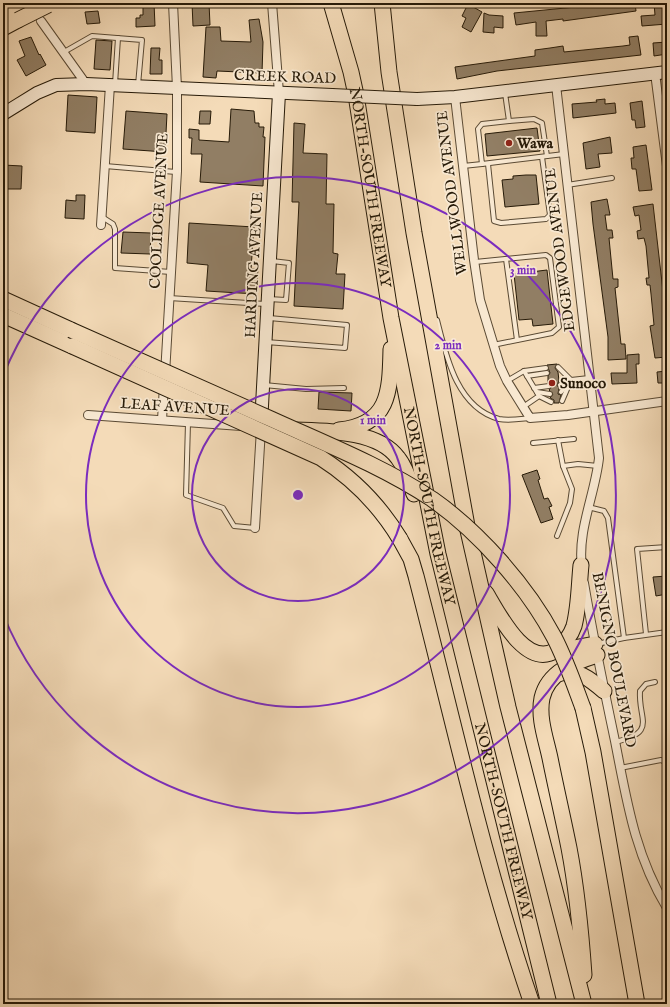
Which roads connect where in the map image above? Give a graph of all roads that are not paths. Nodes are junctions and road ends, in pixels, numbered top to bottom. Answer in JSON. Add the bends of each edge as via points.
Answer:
{"nodes":[{"id":1,"x":172,"y":3,"type":"edge"},
{"id":2,"x":272,"y":3,"type":"edge"},
{"id":3,"x":331,"y":3,"type":"edge"},
{"id":4,"x":382,"y":3,"type":"edge"},
{"id":5,"x":50,"y":4,"type":"edge"},
{"id":6,"x":13,"y":11,"type":"edge"},
{"id":7,"x":41,"y":21,"type":"dead end"},
{"id":8,"x":3,"y":28,"type":"edge"},
{"id":9,"x":118,"y":38,"type":"junction"},
{"id":10,"x":64,"y":52,"type":"junction"},
{"id":11,"x":661,"y":72,"type":"edge"},
{"id":12,"x":86,"y":84,"type":"junction"},
{"id":13,"x":112,"y":85,"type":"junction"},
{"id":14,"x":556,"y":85,"type":"junction"},
{"id":15,"x":138,"y":86,"type":"junction"},
{"id":16,"x":177,"y":88,"type":"junction"},
{"id":17,"x":504,"y":91,"type":"junction"},
{"id":18,"x":279,"y":93,"type":"junction"},
{"id":19,"x":455,"y":97,"type":"junction"},
{"id":20,"x":3,"y":114,"type":"edge"},
{"id":21,"x":509,"y":121,"type":"junction"},
{"id":22,"x":564,"y":154,"type":"junction"},
{"id":23,"x":547,"y":156,"type":"junction"},
{"id":24,"x":542,"y":157,"type":"junction"},
{"id":25,"x":482,"y":164,"type":"junction"},
{"id":26,"x":488,"y":164,"type":"junction"},
{"id":27,"x":105,"y":166,"type":"junction"},
{"id":28,"x":463,"y":166,"type":"junction"},
{"id":29,"x":667,"y":166,"type":"edge"},
{"id":30,"x":176,"y":172,"type":"junction"},
{"id":31,"x":612,"y":178,"type":"dead end"},
{"id":32,"x":567,"y":185,"type":"junction"},
{"id":33,"x":102,"y":221,"type":"joint"},
{"id":34,"x":414,"y":233,"type":"junction"},
{"id":35,"x":506,"y":259,"type":"junction"},
{"id":36,"x":270,"y":261,"type":"junction"},
{"id":37,"x":474,"y":262,"type":"junction"},
{"id":38,"x":171,"y":272,"type":"junction"},
{"id":39,"x":169,"y":298,"type":"junction"},
{"id":40,"x":3,"y":299,"type":"edge"},
{"id":41,"x":268,"y":301,"type":"junction"},
{"id":42,"x":432,"y":302,"type":"dead end"},
{"id":43,"x":3,"y":315,"type":"edge"},
{"id":44,"x":267,"y":318,"type":"junction"},
{"id":45,"x":391,"y":318,"type":"junction"},
{"id":46,"x":436,"y":318,"type":"dead end"},
{"id":47,"x":517,"y":340,"type":"junction"},
{"id":48,"x":266,"y":342,"type":"junction"},
{"id":49,"x":492,"y":345,"type":"junction"},
{"id":50,"x":558,"y":370,"type":"dead end"},
{"id":51,"x":524,"y":371,"type":"junction"},
{"id":52,"x":527,"y":376,"type":"junction"},
{"id":53,"x":589,"y":378,"type":"junction"},
{"id":54,"x":571,"y":380,"type":"junction"},
{"id":55,"x":507,"y":381,"type":"junction"},
{"id":56,"x":263,"y":385,"type":"junction"},
{"id":57,"x":560,"y":385,"type":"dead end"},
{"id":58,"x":549,"y":386,"type":"dead end"},
{"id":59,"x":344,"y":388,"type":"dead end"},
{"id":60,"x":534,"y":388,"type":"junction"},
{"id":61,"x":561,"y":392,"type":"dead end"},
{"id":62,"x":538,"y":394,"type":"junction"},
{"id":63,"x":550,"y":394,"type":"dead end"},
{"id":64,"x":562,"y":401,"type":"dead end"},
{"id":65,"x":667,"y":401,"type":"edge"},
{"id":66,"x":551,"y":402,"type":"dead end"},
{"id":67,"x":524,"y":407,"type":"junction"},
{"id":68,"x":593,"y":411,"type":"junction"},
{"id":69,"x":88,"y":415,"type":"dead end"},
{"id":70,"x":530,"y":418,"type":"junction"},
{"id":71,"x":162,"y":420,"type":"junction"},
{"id":72,"x":188,"y":422,"type":"junction"},
{"id":73,"x":261,"y":428,"type":"junction"},
{"id":74,"x":323,"y":431,"type":"junction"},
{"id":75,"x":574,"y":439,"type":"dead end"},
{"id":76,"x":558,"y":440,"type":"junction"},
{"id":77,"x":533,"y":443,"type":"dead end"},
{"id":78,"x":563,"y":466,"type":"junction"},
{"id":79,"x":598,"y":466,"type":"junction"},
{"id":80,"x":588,"y":506,"type":"junction"},
{"id":81,"x":255,"y":528,"type":"joint"},
{"id":82,"x":557,"y":536,"type":"dead end"},
{"id":83,"x":667,"y":547,"type":"edge"},
{"id":84,"x":438,"y":554,"type":"junction"},
{"id":85,"x":581,"y":565,"type":"junction"},
{"id":86,"x":478,"y":578,"type":"junction"},
{"id":87,"x":667,"y":632,"type":"edge"},
{"id":88,"x":646,"y":634,"type":"junction"},
{"id":89,"x":624,"y":638,"type":"junction"},
{"id":90,"x":596,"y":650,"type":"junction"},
{"id":91,"x":552,"y":652,"type":"junction"},
{"id":92,"x":556,"y":675,"type":"junction"},
{"id":93,"x":655,"y":682,"type":"dead end"},
{"id":94,"x":604,"y":691,"type":"junction"},
{"id":95,"x":615,"y":742,"type":"junction"},
{"id":96,"x":667,"y":763,"type":"edge"},
{"id":97,"x":620,"y":768,"type":"junction"},
{"id":98,"x":666,"y":905,"type":"edge"},
{"id":99,"x":532,"y":1004,"type":"edge"},
{"id":100,"x":548,"y":1004,"type":"edge"},
{"id":101,"x":585,"y":1004,"type":"edge"},
{"id":102,"x":637,"y":1004,"type":"edge"}],
"edges":[{"from":1,"to":16,"type":"street","name":"COOLIDGE AVENUE"},
{"from":2,"to":18,"type":"street","name":"HARDING AVENUE"},
{"from":3,"to":45,"type":"highway","name":"NORTH-SOUTH FREEWAY","via":[[356,95]]},
{"from":4,"to":34,"type":"highway"},
{"from":5,"to":6,"type":"highway","bridge":true},
{"from":6,"to":8,"type":"highway"},
{"from":7,"to":10,"type":"street"},
{"from":9,"to":10,"type":"lane","via":[[92,36]]},
{"from":9,"to":13,"type":"lane"},
{"from":9,"to":15,"type":"lane","via":[[142,40]]},
{"from":10,"to":12,"type":"street"},
{"from":11,"to":14,"type":"main road","name":"CREEK ROAD"},
{"from":11,"to":29,"type":"street"},
{"from":12,"to":13,"type":"main road","name":"CREEK ROAD"},
{"from":12,"to":20,"type":"main road","name":"CREEK ROAD","via":[[56,85],[36,93]]},
{"from":13,"to":15,"type":"main road","name":"CREEK ROAD"},
{"from":13,"to":27,"type":"street"},
{"from":14,"to":17,"type":"main road","name":"CREEK ROAD"},
{"from":14,"to":22,"type":"street","name":"EDGEWOOD AVENUE"},
{"from":15,"to":16,"type":"main road","name":"CREEK ROAD"},
{"from":16,"to":18,"type":"main road","name":"CREEK ROAD"},
{"from":16,"to":30,"type":"street","name":"COOLIDGE AVENUE"},
{"from":17,"to":19,"type":"main road","name":"CREEK ROAD"},
{"from":17,"to":21,"type":"lane"},
{"from":18,"to":19,"type":"main road","name":"CREEK ROAD","bridge":true,"via":[[417,99]]},
{"from":18,"to":36,"type":"main road","name":"HARDING AVENUE"},
{"from":19,"to":28,"type":"street","name":"WELLWOOD AVENUE"},
{"from":21,"to":23,"type":"lane","via":[[534,119],[542,123]]},
{"from":21,"to":25,"type":"lane","via":[[482,124],[478,130]]},
{"from":22,"to":23,"type":"lane"},
{"from":22,"to":32,"type":"street","name":"EDGEWOOD AVENUE"},
{"from":23,"to":24,"type":"lane"},
{"from":24,"to":26,"type":"lane"},
{"from":24,"to":26,"type":"lane","via":[[550,215],[546,219],[501,224],[494,221]]},
{"from":25,"to":26,"type":"lane"},
{"from":25,"to":28,"type":"lane"},
{"from":27,"to":30,"type":"lane"},
{"from":27,"to":33,"type":"street"},
{"from":28,"to":37,"type":"street","name":"WELLWOOD AVENUE"},
{"from":30,"to":38,"type":"street","name":"COOLIDGE AVENUE"},
{"from":31,"to":32,"type":"lane"},
{"from":32,"to":53,"type":"street","name":"EDGEWOOD AVENUE"},
{"from":33,"to":38,"type":"lane","via":[[113,224],[115,229],[115,268]]},
{"from":34,"to":42,"type":"lane"},
{"from":34,"to":86,"type":"highway","via":[[435,358]]},
{"from":35,"to":37,"type":"lane"},
{"from":35,"to":47,"type":"lane"},
{"from":35,"to":47,"type":"lane","via":[[546,255],[550,258],[559,328],[552,333]]},
{"from":36,"to":41,"type":"main road","name":"HARDING AVENUE"},
{"from":36,"to":41,"type":"lane","via":[[289,263],[286,300]]},
{"from":37,"to":49,"type":"street","name":"WELLWOOD AVENUE","via":[[480,300]]},
{"from":38,"to":39,"type":"street","name":"COOLIDGE AVENUE"},
{"from":39,"to":41,"type":"lane"},
{"from":39,"to":71,"type":"street","name":"COOLIDGE AVENUE"},
{"from":40,"to":102,"type":"highway","bridge":true,"via":[[362,460],[410,485],[444,508],[490,552],[530,599],[554,638],[583,708]]},
{"from":41,"to":44,"type":"main road","name":"HARDING AVENUE"},
{"from":43,"to":99,"type":"highway","bridge":true,"via":[[321,458],[360,487],[383,513],[411,559],[490,869]]},
{"from":44,"to":48,"type":"main road","name":"HARDING AVENUE"},
{"from":44,"to":48,"type":"lane","via":[[347,325],[345,348]]},
{"from":45,"to":74,"type":"highway","via":[[390,387],[383,407],[374,418],[361,425]]},
{"from":45,"to":84,"type":"highway","name":"NORTH-SOUTH FREEWAY"},
{"from":46,"to":70,"type":"lane","via":[[455,376],[471,401],[484,412],[500,419]]},
{"from":47,"to":49,"type":"lane"},
{"from":48,"to":56,"type":"main road","name":"HARDING AVENUE"},
{"from":49,"to":55,"type":"street","name":"WELLWOOD AVENUE"},
{"from":50,"to":54,"type":"lane"},
{"from":51,"to":52,"type":"lane"},
{"from":51,"to":52,"type":"lane","via":[[547,371]]},
{"from":51,"to":55,"type":"lane"},
{"from":52,"to":60,"type":"lane"},
{"from":53,"to":54,"type":"lane"},
{"from":53,"to":68,"type":"street","name":"EDGEWOOD AVENUE"},
{"from":54,"to":57,"type":"lane"},
{"from":54,"to":61,"type":"lane"},
{"from":54,"to":64,"type":"lane"},
{"from":55,"to":67,"type":"street","name":"WELLWOOD AVENUE"},
{"from":56,"to":59,"type":"lane","via":[[306,389]]},
{"from":56,"to":73,"type":"main road","name":"HARDING AVENUE"},
{"from":58,"to":60,"type":"lane"},
{"from":60,"to":62,"type":"lane"},
{"from":62,"to":63,"type":"lane"},
{"from":62,"to":66,"type":"lane"},
{"from":62,"to":67,"type":"lane"},
{"from":65,"to":68,"type":"street"},
{"from":67,"to":70,"type":"street","name":"WELLWOOD AVENUE"},
{"from":68,"to":70,"type":"street"},
{"from":68,"to":79,"type":"street","name":"BENIGNO BOULEVARD","via":[[598,440]]},
{"from":69,"to":71,"type":"street","name":"LEAF AVENUE"},
{"from":71,"to":72,"type":"street","name":"LEAF AVENUE"},
{"from":72,"to":73,"type":"street","name":"LEAF AVENUE"},
{"from":72,"to":81,"type":"lane","via":[[186,495],[223,508],[234,526]]},
{"from":73,"to":74,"type":"highway"},
{"from":73,"to":81,"type":"street","name":"HARDING AVENUE"},
{"from":74,"to":84,"type":"highway","via":[[373,439],[387,446],[397,456]]},
{"from":75,"to":76,"type":"lane"},
{"from":76,"to":77,"type":"lane"},
{"from":76,"to":78,"type":"lane"},
{"from":78,"to":79,"type":"lane"},
{"from":78,"to":82,"type":"lane","via":[[572,494]]},
{"from":79,"to":80,"type":"street","name":"BENIGNO BOULEVARD"},
{"from":80,"to":85,"type":"street","name":"BENIGNO BOULEVARD","via":[[582,532]]},
{"from":80,"to":89,"type":"lane","via":[[604,511],[608,518]]},
{"from":83,"to":88,"type":"lane","via":[[637,549]]},
{"from":84,"to":100,"type":"highway","name":"NORTH-SOUTH FREEWAY"},
{"from":85,"to":90,"type":"street","name":"BENIGNO BOULEVARD"},
{"from":85,"to":91,"type":"highway","via":[[574,627],[566,641]]},
{"from":86,"to":91,"type":"highway","via":[[518,642],[536,652]]},
{"from":86,"to":101,"type":"highway","via":[[508,707]]},
{"from":87,"to":88,"type":"lane"},
{"from":88,"to":89,"type":"lane"},
{"from":89,"to":90,"type":"lane"},
{"from":90,"to":91,"type":"highway"},
{"from":90,"to":92,"type":"highway"},
{"from":90,"to":94,"type":"street","name":"BENIGNO BOULEVARD"},
{"from":92,"to":94,"type":"highway","via":[[572,671]]},
{"from":92,"to":101,"type":"highway","via":[[548,684],[542,698],[542,718],[569,849],[580,919]]},
{"from":93,"to":95,"type":"lane","via":[[646,684],[640,691],[644,721],[640,730],[632,737]]},
{"from":94,"to":95,"type":"street","name":"BENIGNO BOULEVARD"},
{"from":95,"to":97,"type":"street","name":"BENIGNO BOULEVARD"},
{"from":96,"to":97,"type":"lane","via":[[661,760]]},
{"from":97,"to":98,"type":"street","name":"BENIGNO BOULEVARD","via":[[642,859]]}]}
